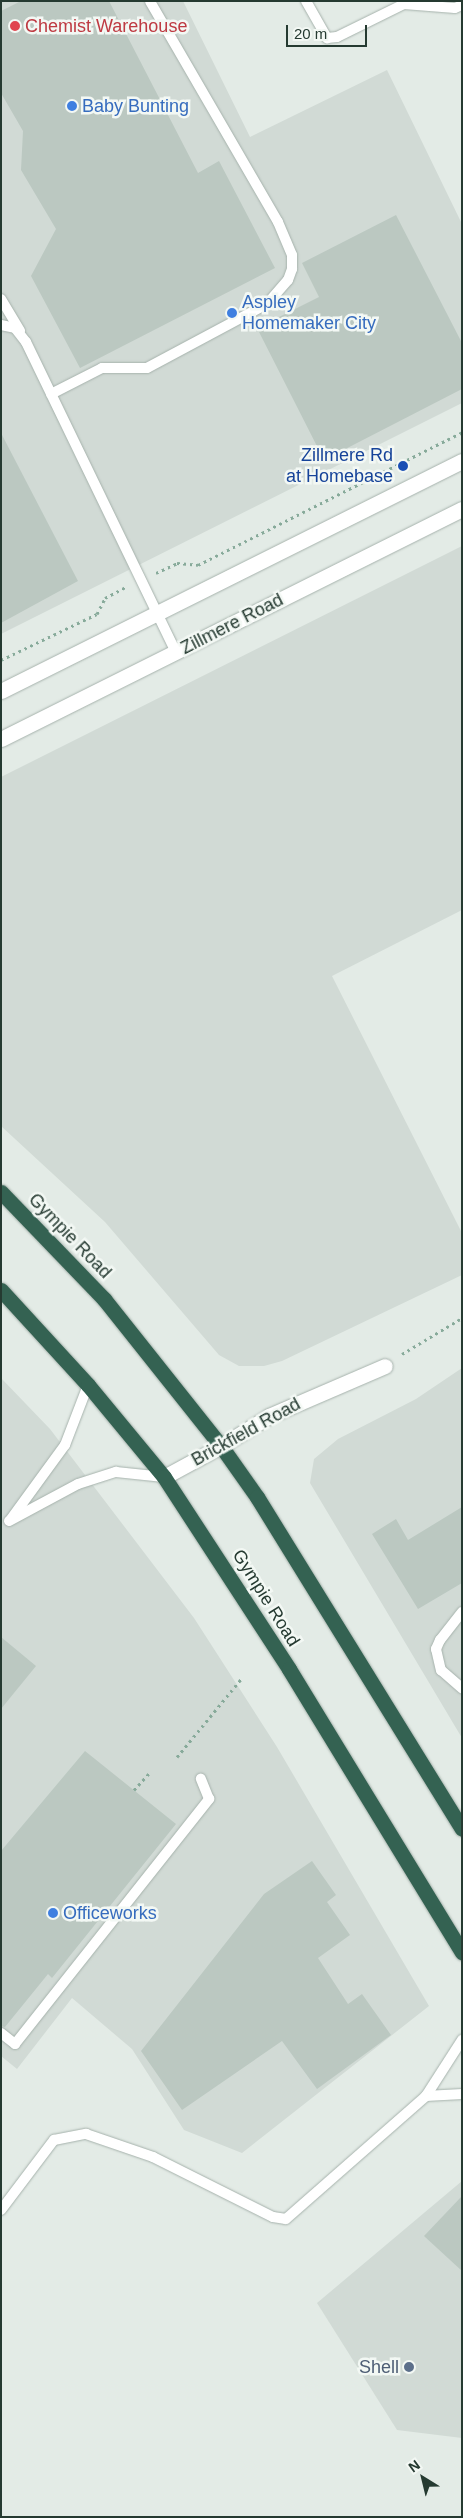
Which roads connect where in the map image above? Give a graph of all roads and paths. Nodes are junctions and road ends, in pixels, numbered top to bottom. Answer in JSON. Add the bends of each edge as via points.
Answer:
{"nodes":[{"id":1,"x":150,"y":1,"type":"edge"},
{"id":2,"x":306,"y":1,"type":"edge"},
{"id":3,"x":462,"y":5,"type":"edge"},
{"id":4,"x":1,"y":298,"type":"edge"},
{"id":5,"x":1,"y":325,"type":"edge"},
{"id":6,"x":26,"y":342,"type":"junction"},
{"id":7,"x":51,"y":394,"type":"junction"},
{"id":8,"x":462,"y":432,"type":"edge"},
{"id":9,"x":462,"y":461,"type":"edge"},
{"id":10,"x":462,"y":508,"type":"edge"},
{"id":11,"x":171,"y":566,"type":"dead end"},
{"id":12,"x":113,"y":594,"type":"dead end"},
{"id":13,"x":156,"y":613,"type":"junction"},
{"id":14,"x":176,"y":652,"type":"junction"},
{"id":15,"x":1,"y":660,"type":"edge"},
{"id":16,"x":1,"y":691,"type":"edge"},
{"id":17,"x":1,"y":740,"type":"edge"},
{"id":18,"x":1,"y":1192,"type":"edge"},
{"id":19,"x":1,"y":1290,"type":"edge"},
{"id":20,"x":462,"y":1318,"type":"edge"},
{"id":21,"x":385,"y":1366,"type":"joint"},
{"id":22,"x":88,"y":1385,"type":"junction"},
{"id":23,"x":221,"y":1446,"type":"junction"},
{"id":24,"x":164,"y":1476,"type":"junction"},
{"id":25,"x":1,"y":1513,"type":"edge"},
{"id":26,"x":9,"y":1521,"type":"junction"},
{"id":27,"x":462,"y":1612,"type":"edge"},
{"id":28,"x":241,"y":1679,"type":"dead end"},
{"id":29,"x":462,"y":1688,"type":"edge"},
{"id":30,"x":177,"y":1757,"type":"dead end"},
{"id":31,"x":151,"y":1771,"type":"dead end"},
{"id":32,"x":201,"y":1779,"type":"dead end"},
{"id":33,"x":134,"y":1790,"type":"dead end"},
{"id":34,"x":462,"y":1829,"type":"edge"},
{"id":35,"x":462,"y":1952,"type":"edge"},
{"id":36,"x":1,"y":2033,"type":"edge"},
{"id":37,"x":462,"y":2040,"type":"edge"},
{"id":38,"x":462,"y":2094,"type":"edge"},
{"id":39,"x":426,"y":2096,"type":"junction"},
{"id":40,"x":1,"y":2210,"type":"edge"}],
"edges":[{"from":1,"to":7,"type":"lane","via":[[278,222],[292,255],[292,269],[288,280],[267,304],[147,368],[102,368]]},
{"from":2,"to":3,"type":"lane","via":[[327,38],[337,37],[404,4],[455,8]]},
{"from":4,"to":6,"type":"lane"},
{"from":5,"to":6,"type":"lane","via":[[15,328]]},
{"from":6,"to":7,"type":"lane"},
{"from":7,"to":13,"type":"lane"},
{"from":8,"to":11,"type":"path","via":[[198,565],[177,563]]},
{"from":9,"to":13,"type":"main road"},
{"from":10,"to":14,"type":"main road","name":"Zillmere Road"},
{"from":12,"to":15,"type":"path","via":[[105,598],[97,614]]},
{"from":13,"to":14,"type":"lane"},
{"from":13,"to":16,"type":"main road"},
{"from":14,"to":17,"type":"main road","name":"Zillmere Road"},
{"from":18,"to":23,"type":"highway","name":"Gympie Road","via":[[104,1299]]},
{"from":19,"to":22,"type":"highway","name":"Gympie Road"},
{"from":20,"to":21,"type":"path"},
{"from":21,"to":23,"type":"main road","name":"Brickfield Road","via":[[292,1404]]},
{"from":22,"to":24,"type":"highway","name":"Gympie Road"},
{"from":22,"to":26,"type":"lane","via":[[65,1444]]},
{"from":23,"to":24,"type":"main road","name":"Brickfield Road"},
{"from":23,"to":34,"type":"highway","name":"Gympie Road","via":[[262,1505]]},
{"from":24,"to":26,"type":"lane","via":[[116,1472],[78,1484]]},
{"from":24,"to":35,"type":"highway","name":"Gympie Road","via":[[289,1669]]},
{"from":25,"to":26,"type":"lane"},
{"from":27,"to":29,"type":"lane","via":[[436,1649],[441,1670]]},
{"from":28,"to":30,"type":"path"},
{"from":31,"to":33,"type":"path"},
{"from":32,"to":36,"type":"lane","via":[[209,1799],[15,2044]]},
{"from":37,"to":39,"type":"lane"},
{"from":38,"to":39,"type":"lane"},
{"from":39,"to":40,"type":"lane","via":[[286,2219],[273,2217],[153,2157],[86,2134],[54,2140]]}]}
